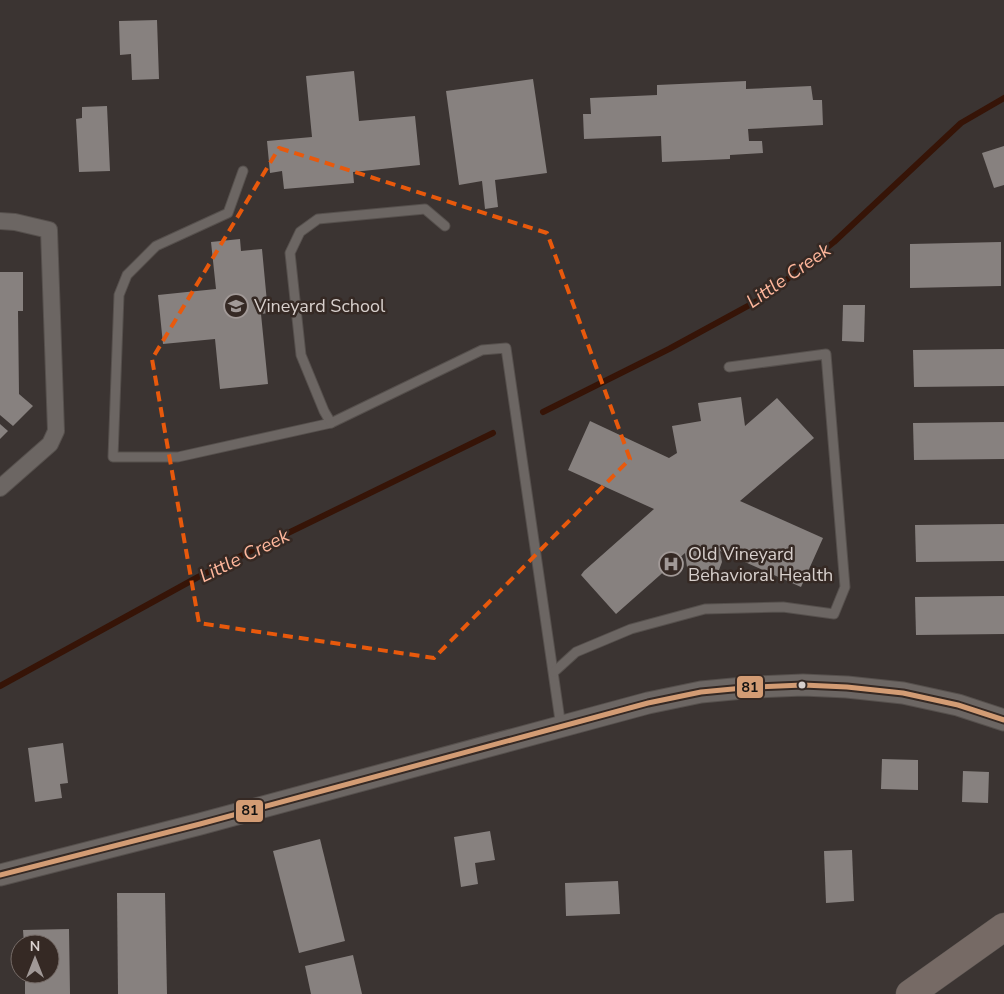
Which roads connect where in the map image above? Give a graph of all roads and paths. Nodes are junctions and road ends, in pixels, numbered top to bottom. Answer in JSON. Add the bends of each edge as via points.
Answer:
{"nodes":[{"id":1,"x":243,"y":171,"type":"dead end"},
{"id":2,"x":0,"y":221,"type":"edge"},
{"id":3,"x":445,"y":226,"type":"dead end"},
{"id":4,"x":728,"y":367,"type":"dead end"},
{"id":5,"x":331,"y":423,"type":"junction"},
{"id":6,"x":0,"y":488,"type":"edge"},
{"id":7,"x":554,"y":672,"type":"junction"},
{"id":8,"x":1004,"y":720,"type":"edge"},
{"id":9,"x":561,"y":727,"type":"junction"},
{"id":10,"x":0,"y":875,"type":"edge"},
{"id":11,"x":1004,"y":927,"type":"edge"},
{"id":12,"x":910,"y":994,"type":"edge"}],
"edges":[{"from":1,"to":5,"type":"lane","via":[[228,214],[156,246],[127,276],[119,294],[112,457],[178,457]]},
{"from":2,"to":6,"type":"street","via":[[49,230],[56,431],[50,444]]},
{"from":3,"to":5,"type":"lane","via":[[425,209],[318,219],[300,232],[290,253],[301,355]]},
{"from":4,"to":7,"type":"lane","via":[[826,354],[846,588],[834,614],[783,607],[705,609],[631,629],[576,652]]},
{"from":5,"to":7,"type":"lane","via":[[482,350],[506,348]]},
{"from":7,"to":9,"type":"lane"},
{"from":8,"to":9,"type":"street","via":[[958,705],[903,693],[803,685],[701,692]]},
{"from":9,"to":10,"type":"street"},
{"from":11,"to":12,"type":"highway"}]}
